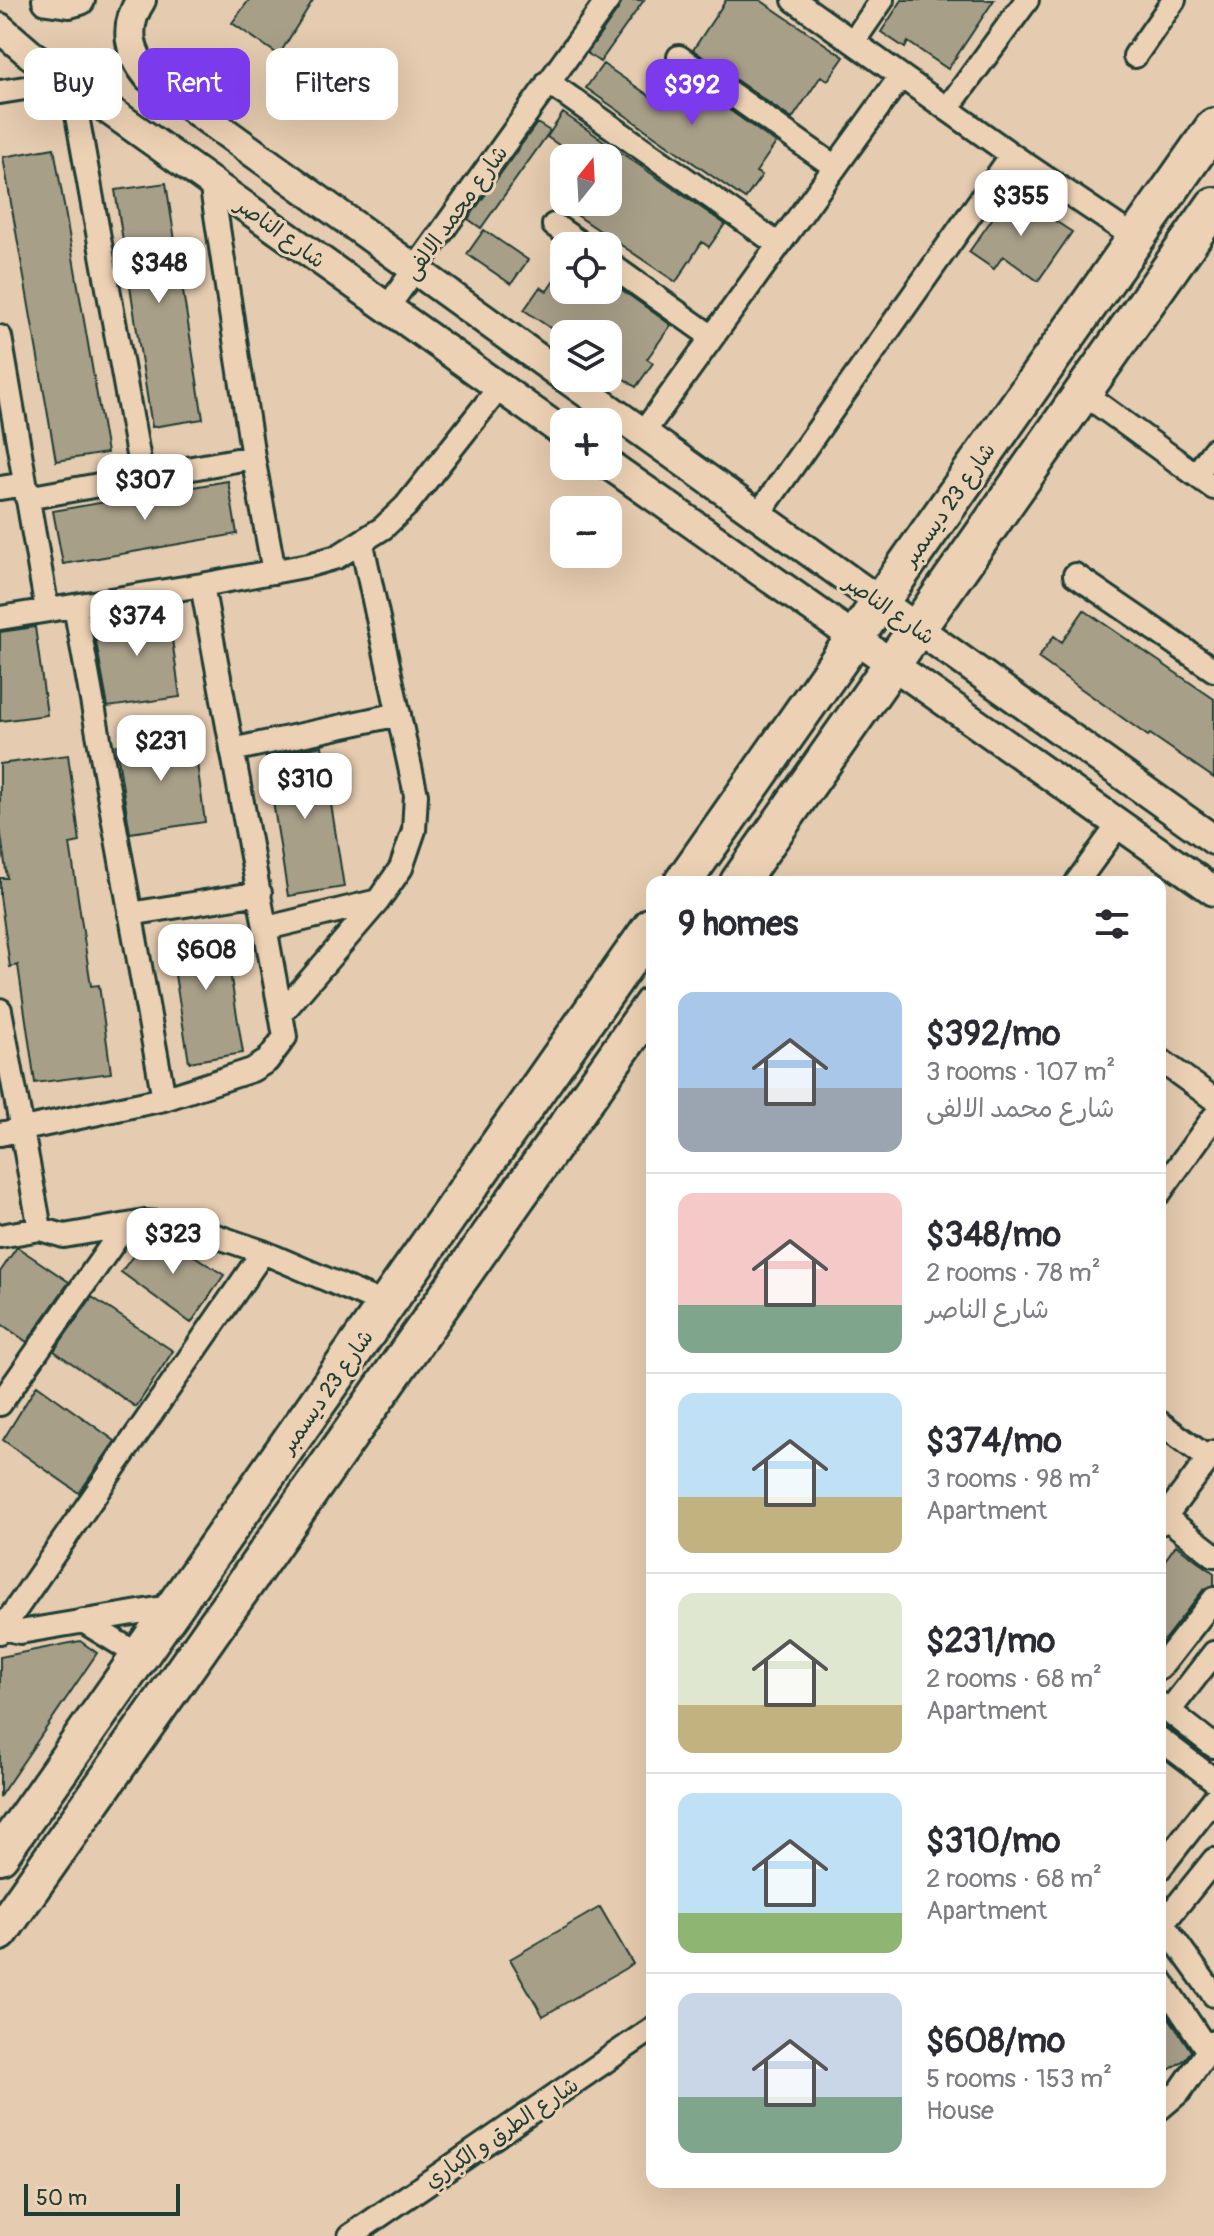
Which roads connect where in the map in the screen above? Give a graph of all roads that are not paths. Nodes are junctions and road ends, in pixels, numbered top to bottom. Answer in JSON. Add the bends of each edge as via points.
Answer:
{"nodes":[{"id":1,"x":47,"y":0,"type":"edge"},
{"id":2,"x":80,"y":0,"type":"edge"},
{"id":3,"x":141,"y":0,"type":"edge"},
{"id":4,"x":608,"y":0,"type":"edge"},
{"id":5,"x":794,"y":0,"type":"edge"},
{"id":6,"x":882,"y":0,"type":"edge"},
{"id":7,"x":1027,"y":0,"type":"edge"},
{"id":8,"x":1174,"y":0,"type":"edge"},
{"id":9,"x":0,"y":28,"type":"edge"},
{"id":10,"x":853,"y":42,"type":"junction"},
{"id":11,"x":24,"y":49,"type":"edge"},
{"id":12,"x":1135,"y":56,"type":"dead end"},
{"id":13,"x":679,"y":57,"type":"dead end"},
{"id":14,"x":901,"y":76,"type":"junction"},
{"id":15,"x":548,"y":82,"type":"junction"},
{"id":16,"x":24,"y":88,"type":"edge"},
{"id":17,"x":0,"y":92,"type":"edge"},
{"id":18,"x":947,"y":109,"type":"junction"},
{"id":19,"x":122,"y":119,"type":"edge"},
{"id":20,"x":78,"y":120,"type":"edge"},
{"id":21,"x":1212,"y":134,"type":"edge"},
{"id":22,"x":1012,"y":155,"type":"junction"},
{"id":23,"x":835,"y":167,"type":"junction"},
{"id":24,"x":211,"y":182,"type":"junction"},
{"id":25,"x":1214,"y":206,"type":"edge"},
{"id":26,"x":554,"y":225,"type":"dead end"},
{"id":27,"x":564,"y":232,"type":"edge"},
{"id":28,"x":1135,"y":238,"type":"junction"},
{"id":29,"x":374,"y":241,"type":"junction"},
{"id":30,"x":779,"y":245,"type":"junction"},
{"id":31,"x":414,"y":270,"type":"junction"},
{"id":32,"x":622,"y":273,"type":"edge"},
{"id":33,"x":346,"y":279,"type":"junction"},
{"id":34,"x":387,"y":308,"type":"junction"},
{"id":35,"x":0,"y":337,"type":"edge"},
{"id":36,"x":712,"y":337,"type":"junction"},
{"id":37,"x":550,"y":366,"type":"edge"},
{"id":38,"x":499,"y":388,"type":"junction"},
{"id":39,"x":586,"y":392,"type":"edge"},
{"id":40,"x":1083,"y":393,"type":"junction"},
{"id":41,"x":550,"y":423,"type":"edge"},
{"id":42,"x":643,"y":433,"type":"junction"},
{"id":43,"x":8,"y":434,"type":"edge"},
{"id":44,"x":1214,"y":450,"type":"edge"},
{"id":45,"x":253,"y":457,"type":"junction"},
{"id":46,"x":622,"y":474,"type":"edge"},
{"id":47,"x":142,"y":477,"type":"junction"},
{"id":48,"x":1205,"y":481,"type":"edge"},
{"id":49,"x":0,"y":488,"type":"edge"},
{"id":50,"x":26,"y":491,"type":"junction"},
{"id":51,"x":758,"y":515,"type":"junction"},
{"id":52,"x":362,"y":544,"type":"junction"},
{"id":53,"x":274,"y":572,"type":"junction"},
{"id":54,"x":1075,"y":575,"type":"dead end"},
{"id":55,"x":202,"y":585,"type":"junction"},
{"id":56,"x":880,"y":602,"type":"junction"},
{"id":57,"x":75,"y":606,"type":"junction"},
{"id":58,"x":47,"y":610,"type":"junction"},
{"id":59,"x":0,"y":618,"type":"edge"},
{"id":60,"x":917,"y":628,"type":"junction"},
{"id":61,"x":854,"y":638,"type":"junction"},
{"id":62,"x":892,"y":664,"type":"junction"},
{"id":63,"x":1214,"y":669,"type":"edge"},
{"id":64,"x":399,"y":714,"type":"junction"},
{"id":65,"x":232,"y":750,"type":"junction"},
{"id":66,"x":1119,"y":824,"type":"junction"},
{"id":67,"x":1214,"y":840,"type":"edge"},
{"id":68,"x":687,"y":876,"type":"edge"},
{"id":69,"x":743,"y":876,"type":"edge"},
{"id":70,"x":1081,"y":876,"type":"edge"},
{"id":71,"x":1214,"y":891,"type":"edge"},
{"id":72,"x":260,"y":893,"type":"junction"},
{"id":73,"x":378,"y":901,"type":"junction"},
{"id":74,"x":130,"y":914,"type":"junction"},
{"id":75,"x":267,"y":928,"type":"junction"},
{"id":76,"x":646,"y":935,"type":"edge"},
{"id":77,"x":0,"y":1010,"type":"edge"},
{"id":78,"x":281,"y":1014,"type":"junction"},
{"id":79,"x":646,"y":1027,"type":"edge"},
{"id":80,"x":1166,"y":1064,"type":"edge"},
{"id":81,"x":164,"y":1099,"type":"junction"},
{"id":82,"x":1214,"y":1099,"type":"edge"},
{"id":83,"x":1214,"y":1117,"type":"edge"},
{"id":84,"x":11,"y":1132,"type":"edge"},
{"id":85,"x":1166,"y":1184,"type":"edge"},
{"id":86,"x":125,"y":1226,"type":"junction"},
{"id":87,"x":40,"y":1229,"type":"junction"},
{"id":88,"x":0,"y":1236,"type":"edge"},
{"id":89,"x":263,"y":1252,"type":"junction"},
{"id":90,"x":386,"y":1305,"type":"junction"},
{"id":91,"x":0,"y":1404,"type":"edge"},
{"id":92,"x":1166,"y":1427,"type":"edge"},
{"id":93,"x":285,"y":1449,"type":"junction"},
{"id":94,"x":1211,"y":1455,"type":"edge"},
{"id":95,"x":319,"y":1479,"type":"junction"},
{"id":96,"x":1166,"y":1515,"type":"edge"},
{"id":97,"x":1166,"y":1523,"type":"edge"},
{"id":98,"x":1214,"y":1555,"type":"edge"},
{"id":99,"x":1214,"y":1599,"type":"edge"},
{"id":100,"x":175,"y":1606,"type":"junction"},
{"id":101,"x":83,"y":1621,"type":"junction"},
{"id":102,"x":1,"y":1629,"type":"edge"},
{"id":103,"x":1214,"y":1653,"type":"edge"},
{"id":104,"x":140,"y":1656,"type":"junction"},
{"id":105,"x":1166,"y":1660,"type":"edge"},
{"id":106,"x":1166,"y":1705,"type":"edge"},
{"id":107,"x":1166,"y":1709,"type":"edge"},
{"id":108,"x":1166,"y":1744,"type":"edge"},
{"id":109,"x":1214,"y":1746,"type":"edge"},
{"id":110,"x":1214,"y":1780,"type":"edge"},
{"id":111,"x":1214,"y":1799,"type":"edge"},
{"id":112,"x":0,"y":1855,"type":"edge"},
{"id":113,"x":1166,"y":1860,"type":"edge"},
{"id":114,"x":1214,"y":1860,"type":"edge"},
{"id":115,"x":1166,"y":1918,"type":"edge"},
{"id":116,"x":1166,"y":1931,"type":"edge"},
{"id":117,"x":0,"y":1932,"type":"edge"},
{"id":118,"x":1166,"y":1987,"type":"edge"},
{"id":119,"x":1214,"y":1995,"type":"edge"},
{"id":120,"x":646,"y":2033,"type":"edge"},
{"id":121,"x":1211,"y":2047,"type":"edge"},
{"id":122,"x":1166,"y":2103,"type":"edge"},
{"id":123,"x":350,"y":2236,"type":"edge"}],
"edges":[{"from":1,"to":2,"type":"street"},
{"from":3,"to":29,"type":"street","name":"شارع الناصر","via":[[130,36],[132,52],[149,77]]},
{"from":4,"to":15,"type":"street","name":"شارع محمد الالفى"},
{"from":5,"to":10,"type":"street"},
{"from":6,"to":10,"type":"street"},
{"from":7,"to":18,"type":"street"},
{"from":8,"to":12,"type":"street"},
{"from":9,"to":11,"type":"street","name":"شارع الناصر"},
{"from":10,"to":14,"type":"street"},
{"from":13,"to":23,"type":"street"},
{"from":14,"to":18,"type":"street"},
{"from":14,"to":23,"type":"street"},
{"from":15,"to":30,"type":"street"},
{"from":15,"to":31,"type":"street","name":"شارع محمد الالفى"},
{"from":16,"to":17,"type":"street"},
{"from":18,"to":22,"type":"street"},
{"from":19,"to":24,"type":"street","name":"شارع الناصر"},
{"from":20,"to":47,"type":"street"},
{"from":21,"to":28,"type":"main road","name":"شارع 23 ديسمبر"},
{"from":22,"to":28,"type":"street"},
{"from":22,"to":51,"type":"street"},
{"from":23,"to":30,"type":"street"},
{"from":24,"to":33,"type":"street","name":"شارع الناصر"},
{"from":24,"to":45,"type":"street"},
{"from":25,"to":40,"type":"main road","name":"شارع 23 ديسمبر"},
{"from":26,"to":27,"type":"street"},
{"from":28,"to":56,"type":"main road","name":"شارع 23 ديسمبر"},
{"from":29,"to":31,"type":"street","name":"شارع الناصر"},
{"from":29,"to":33,"type":"street"},
{"from":30,"to":36,"type":"street"},
{"from":31,"to":34,"type":"street","name":"شارع محمد الالفى"},
{"from":31,"to":37,"type":"street","name":"شارع الناصر"},
{"from":32,"to":36,"type":"street"},
{"from":33,"to":34,"type":"street","name":"شارع الناصر"},
{"from":34,"to":38,"type":"street","name":"شارع الناصر"},
{"from":35,"to":43,"type":"street"},
{"from":36,"to":42,"type":"street"},
{"from":38,"to":41,"type":"street","name":"شارع الناصر"},
{"from":38,"to":52,"type":"street","via":[[406,506]]},
{"from":39,"to":42,"type":"street","name":"شارع الناصر"},
{"from":40,"to":48,"type":"street"},
{"from":40,"to":60,"type":"main road","name":"شارع 23 ديسمبر"},
{"from":42,"to":51,"type":"street","name":"شارع الناصر"},
{"from":43,"to":50,"type":"street"},
{"from":44,"to":48,"type":"street"},
{"from":45,"to":47,"type":"street"},
{"from":45,"to":53,"type":"street"},
{"from":46,"to":61,"type":"street","name":"شارع الناصر"},
{"from":47,"to":50,"type":"street"},
{"from":49,"to":50,"type":"street"},
{"from":50,"to":58,"type":"street"},
{"from":51,"to":56,"type":"street","name":"شارع الناصر"},
{"from":52,"to":53,"type":"street","via":[[337,557]]},
{"from":52,"to":64,"type":"street"},
{"from":53,"to":55,"type":"street"},
{"from":54,"to":63,"type":"street"},
{"from":55,"to":57,"type":"street"},
{"from":55,"to":65,"type":"street"},
{"from":56,"to":60,"type":"street","name":"شارع الناصر"},
{"from":56,"to":61,"type":"main road","name":"شارع 23 ديسمبر"},
{"from":57,"to":58,"type":"street"},
{"from":57,"to":74,"type":"street"},
{"from":58,"to":59,"type":"street"},
{"from":60,"to":62,"type":"main road","name":"شارع 23 ديسمبر"},
{"from":60,"to":67,"type":"street","name":"شارع الناصر"},
{"from":61,"to":62,"type":"street","name":"شارع الناصر"},
{"from":61,"to":68,"type":"main road","name":"شارع 23 ديسمبر"},
{"from":62,"to":66,"type":"street","name":"شارع الناصر"},
{"from":62,"to":69,"type":"main road","name":"شارع 23 ديسمبر"},
{"from":64,"to":65,"type":"street"},
{"from":64,"to":73,"type":"street","via":[[416,813],[410,848]]},
{"from":65,"to":72,"type":"street"},
{"from":66,"to":70,"type":"street"},
{"from":66,"to":71,"type":"street","name":"شارع الناصر"},
{"from":72,"to":74,"type":"street"},
{"from":72,"to":75,"type":"street"},
{"from":73,"to":75,"type":"street"},
{"from":73,"to":78,"type":"street"},
{"from":74,"to":81,"type":"street"},
{"from":75,"to":78,"type":"street"},
{"from":76,"to":90,"type":"main road","name":"شارع 23 ديسمبر"},
{"from":77,"to":84,"type":"street"},
{"from":78,"to":81,"type":"street","via":[[285,1037],[267,1061]]},
{"from":79,"to":95,"type":"main road","name":"شارع 23 ديسمبر"},
{"from":80,"to":82,"type":"street"},
{"from":81,"to":84,"type":"street"},
{"from":83,"to":85,"type":"street"},
{"from":84,"to":87,"type":"street"},
{"from":86,"to":87,"type":"street","via":[[64,1236]]},
{"from":86,"to":89,"type":"street","via":[[171,1224]]},
{"from":86,"to":91,"type":"street"},
{"from":87,"to":88,"type":"street"},
{"from":89,"to":90,"type":"street"},
{"from":89,"to":102,"type":"street"},
{"from":90,"to":93,"type":"main road","name":"شارع 23 ديسمبر"},
{"from":92,"to":94,"type":"street"},
{"from":93,"to":95,"type":"main road"},
{"from":93,"to":100,"type":"main road","name":"شارع 23 ديسمبر"},
{"from":94,"to":96,"type":"street"},
{"from":95,"to":117,"type":"main road","name":"شارع 23 ديسمبر"},
{"from":97,"to":98,"type":"street"},
{"from":99,"to":105,"type":"street"},
{"from":100,"to":101,"type":"street"},
{"from":100,"to":104,"type":"main road","name":"شارع 23 ديسمبر"},
{"from":101,"to":102,"type":"street","via":[[20,1632]]},
{"from":101,"to":104,"type":"street"},
{"from":103,"to":106,"type":"street"},
{"from":104,"to":112,"type":"main road","name":"شارع 23 ديسمبر"},
{"from":107,"to":109,"type":"street"},
{"from":108,"to":110,"type":"street"},
{"from":111,"to":113,"type":"street"},
{"from":114,"to":115,"type":"street"},
{"from":116,"to":119,"type":"street"},
{"from":118,"to":121,"type":"street"},
{"from":120,"to":123,"type":"street","name":"شارع الطرق و الكباري"},
{"from":121,"to":122,"type":"street"}]}
